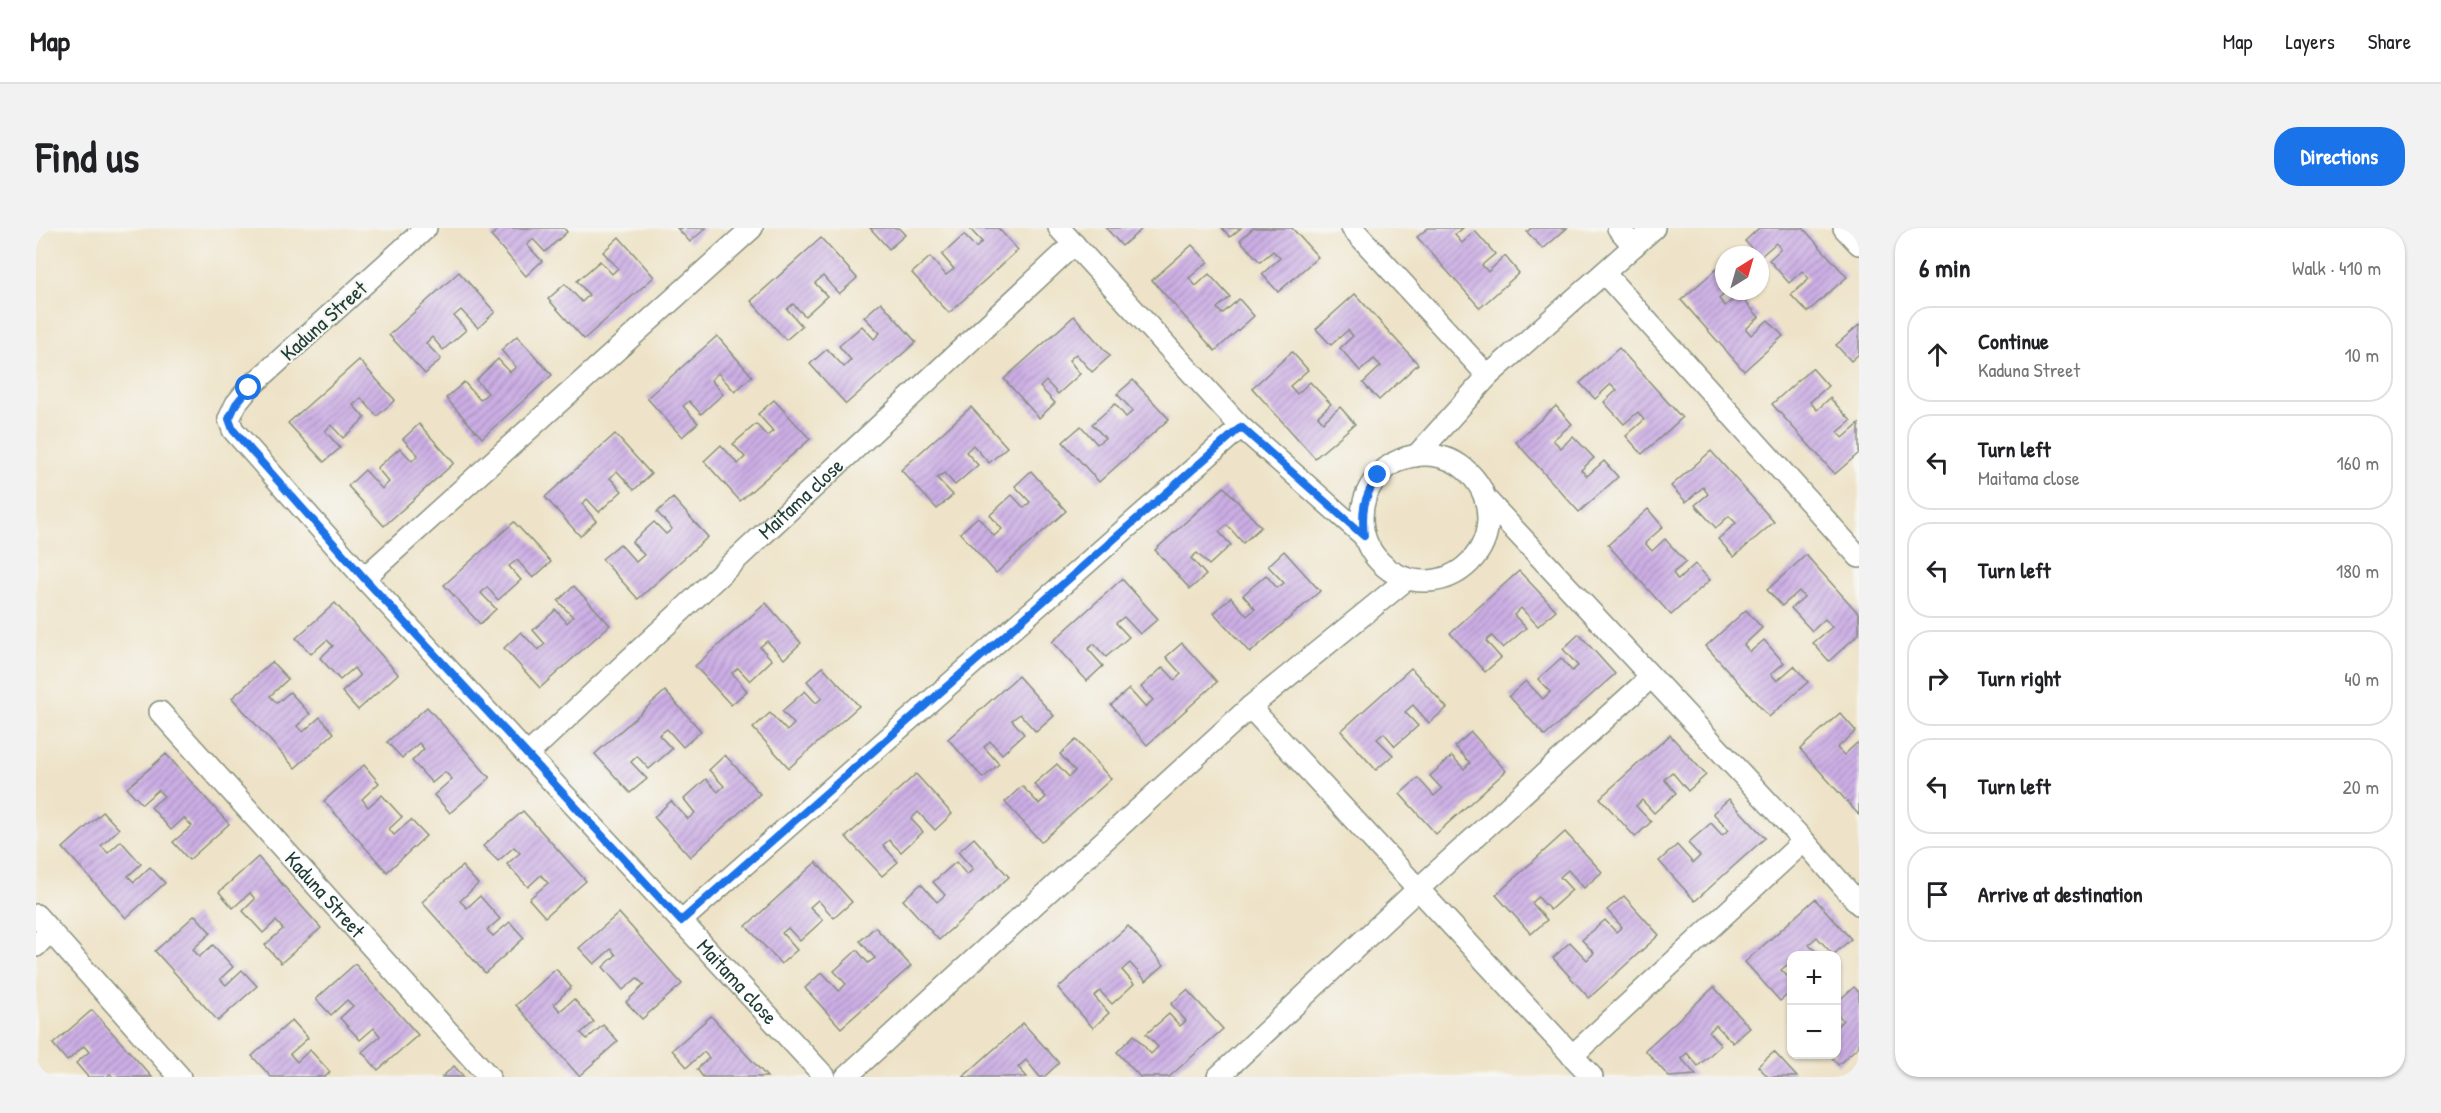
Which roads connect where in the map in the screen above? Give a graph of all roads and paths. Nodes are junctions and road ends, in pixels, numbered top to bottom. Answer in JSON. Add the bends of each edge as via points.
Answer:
{"nodes":[{"id":1,"x":426,"y":228,"type":"edge"},
{"id":2,"x":752,"y":228,"type":"edge"},
{"id":3,"x":1059,"y":228,"type":"edge"},
{"id":4,"x":1352,"y":228,"type":"edge"},
{"id":5,"x":1618,"y":228,"type":"edge"},
{"id":6,"x":1654,"y":228,"type":"edge"},
{"id":7,"x":1844,"y":228,"type":"edge"},
{"id":8,"x":1074,"y":244,"type":"junction"},
{"id":9,"x":1859,"y":244,"type":"edge"},
{"id":10,"x":1634,"y":246,"type":"junction"},
{"id":11,"x":1604,"y":273,"type":"junction"},
{"id":12,"x":1488,"y":376,"type":"junction"},
{"id":13,"x":229,"y":419,"type":"joint"},
{"id":14,"x":1241,"y":427,"type":"junction"},
{"id":15,"x":1416,"y":456,"type":"junction"},
{"id":16,"x":1485,"y":498,"type":"junction"},
{"id":17,"x":1364,"y":536,"type":"junction"},
{"id":18,"x":1859,"y":557,"type":"edge"},
{"id":19,"x":364,"y":578,"type":"junction"},
{"id":20,"x":1407,"y":579,"type":"junction"},
{"id":21,"x":1651,"y":677,"type":"junction"},
{"id":22,"x":1250,"y":707,"type":"junction"},
{"id":23,"x":160,"y":712,"type":"dead end"},
{"id":24,"x":527,"y":755,"type":"junction"},
{"id":25,"x":1804,"y":841,"type":"junction"},
{"id":26,"x":1418,"y":889,"type":"junction"},
{"id":27,"x":1857,"y":897,"type":"edge"},
{"id":28,"x":36,"y":915,"type":"edge"},
{"id":29,"x":681,"y":921,"type":"junction"},
{"id":30,"x":43,"y":939,"type":"edge"},
{"id":31,"x":1572,"y":1056,"type":"junction"},
{"id":32,"x":180,"y":1077,"type":"edge"},
{"id":33,"x":489,"y":1077,"type":"edge"},
{"id":34,"x":825,"y":1077,"type":"edge"},
{"id":35,"x":846,"y":1077,"type":"edge"},
{"id":36,"x":1218,"y":1077,"type":"edge"},
{"id":37,"x":1592,"y":1077,"type":"edge"}],
"edges":[{"from":1,"to":13,"type":"street","name":"Kaduna Street","via":[[249,388]]},
{"from":2,"to":19,"type":"street"},
{"from":3,"to":8,"type":"street"},
{"from":4,"to":12,"type":"street"},
{"from":5,"to":10,"type":"street"},
{"from":6,"to":10,"type":"street"},
{"from":7,"to":9,"type":"street"},
{"from":8,"to":14,"type":"street"},
{"from":8,"to":24,"type":"street","name":"Maitama close"},
{"from":10,"to":11,"type":"street"},
{"from":11,"to":12,"type":"street"},
{"from":11,"to":18,"type":"street"},
{"from":12,"to":15,"type":"street"},
{"from":13,"to":19,"type":"street","name":"Maitama close","via":[[233,430]]},
{"from":14,"to":17,"type":"street"},
{"from":14,"to":29,"type":"street"},
{"from":15,"to":16,"type":"street","via":[[1437,456],[1458,464],[1474,478]]},
{"from":15,"to":17,"type":"street","via":[[1395,462],[1378,475],[1367,493],[1362,514]]},
{"from":16,"to":20,"type":"street","via":[[1486,537],[1464,568],[1446,578]]},
{"from":16,"to":21,"type":"street"},
{"from":17,"to":20,"type":"street","via":[[1374,555],[1388,569]]},
{"from":19,"to":24,"type":"street","name":"Maitama close"},
{"from":20,"to":22,"type":"street"},
{"from":21,"to":25,"type":"street"},
{"from":21,"to":26,"type":"street"},
{"from":22,"to":26,"type":"street"},
{"from":22,"to":35,"type":"street"},
{"from":23,"to":33,"type":"street","name":"Kaduna Street"},
{"from":24,"to":29,"type":"street","name":"Maitama close"},
{"from":25,"to":27,"type":"street"},
{"from":25,"to":31,"type":"street"},
{"from":26,"to":31,"type":"street"},
{"from":26,"to":36,"type":"street"},
{"from":28,"to":30,"type":"street"},
{"from":29,"to":34,"type":"street","name":"Maitama close"},
{"from":30,"to":32,"type":"street"},
{"from":31,"to":37,"type":"street"}]}
